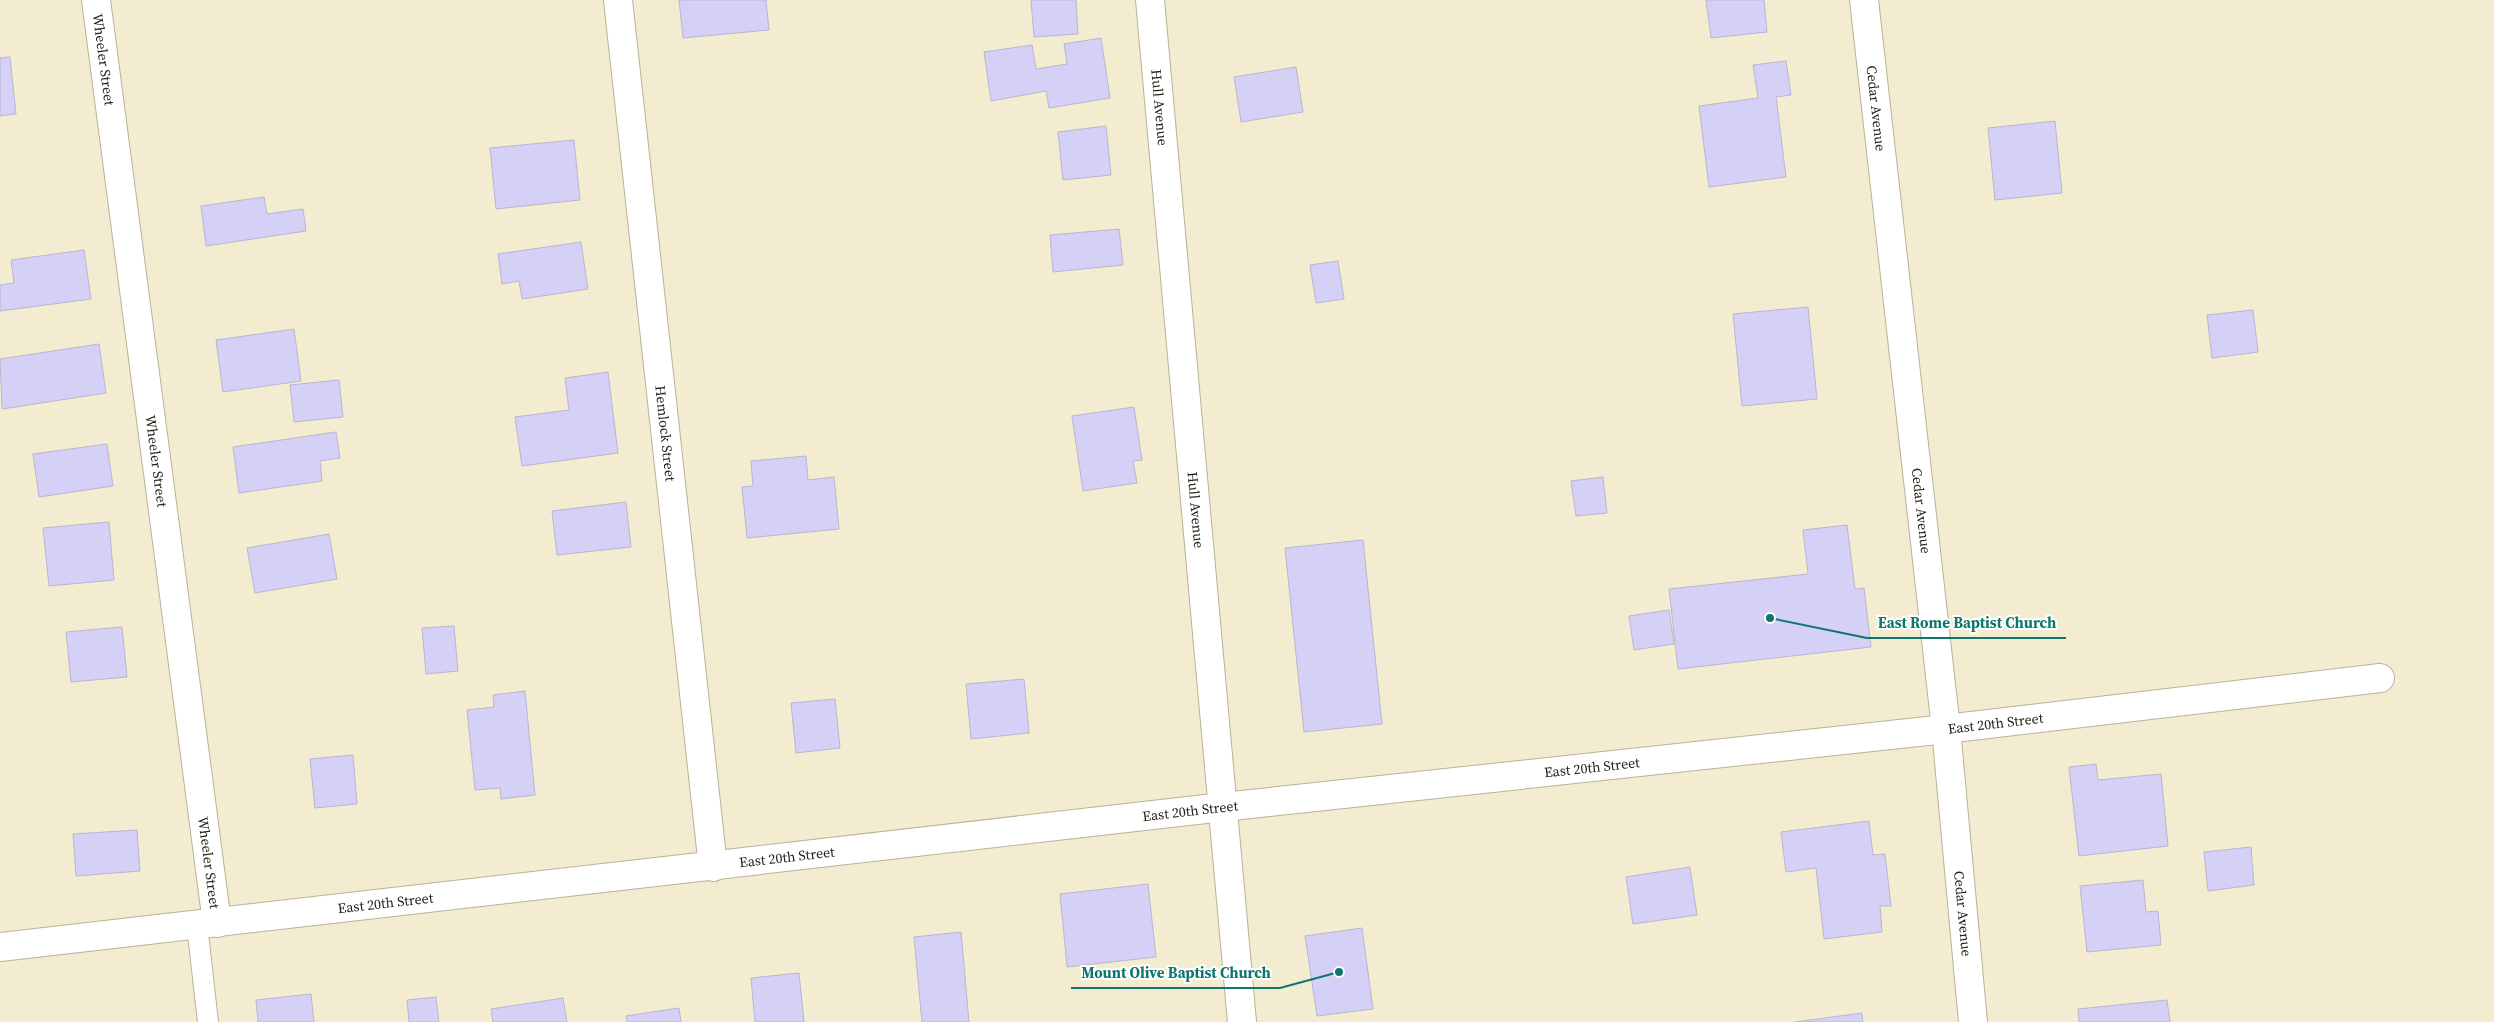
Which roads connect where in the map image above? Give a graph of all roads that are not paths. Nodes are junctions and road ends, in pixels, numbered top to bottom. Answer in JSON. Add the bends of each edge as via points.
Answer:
{"nodes":[{"id":1,"x":96,"y":0,"type":"edge"},
{"id":2,"x":618,"y":0,"type":"edge"},
{"id":3,"x":1150,"y":0,"type":"edge"},
{"id":4,"x":1864,"y":0,"type":"edge"},
{"id":5,"x":2380,"y":678,"type":"dead end"},
{"id":6,"x":1946,"y":728,"type":"junction"},
{"id":7,"x":1223,"y":807,"type":"junction"},
{"id":8,"x":713,"y":867,"type":"junction"},
{"id":9,"x":207,"y":924,"type":"junction"},
{"id":10,"x":0,"y":947,"type":"edge"},
{"id":11,"x":208,"y":1022,"type":"edge"},
{"id":12,"x":1242,"y":1022,"type":"edge"},
{"id":13,"x":1973,"y":1022,"type":"edge"}],
"edges":[{"from":1,"to":9,"type":"street","name":"Wheeler Street"},
{"from":2,"to":8,"type":"street","name":"Hemlock Street"},
{"from":3,"to":7,"type":"street","name":"Hull Avenue"},
{"from":4,"to":6,"type":"street","name":"Cedar Avenue"},
{"from":5,"to":6,"type":"street","name":"East 20th Street"},
{"from":6,"to":7,"type":"street","name":"East 20th Street"},
{"from":6,"to":13,"type":"street","name":"Cedar Avenue"},
{"from":7,"to":8,"type":"street","name":"East 20th Street"},
{"from":7,"to":12,"type":"street","name":"Hull Avenue"},
{"from":8,"to":9,"type":"street","name":"East 20th Street"},
{"from":9,"to":10,"type":"street","name":"East 20th Street"},
{"from":9,"to":11,"type":"lane"}]}
